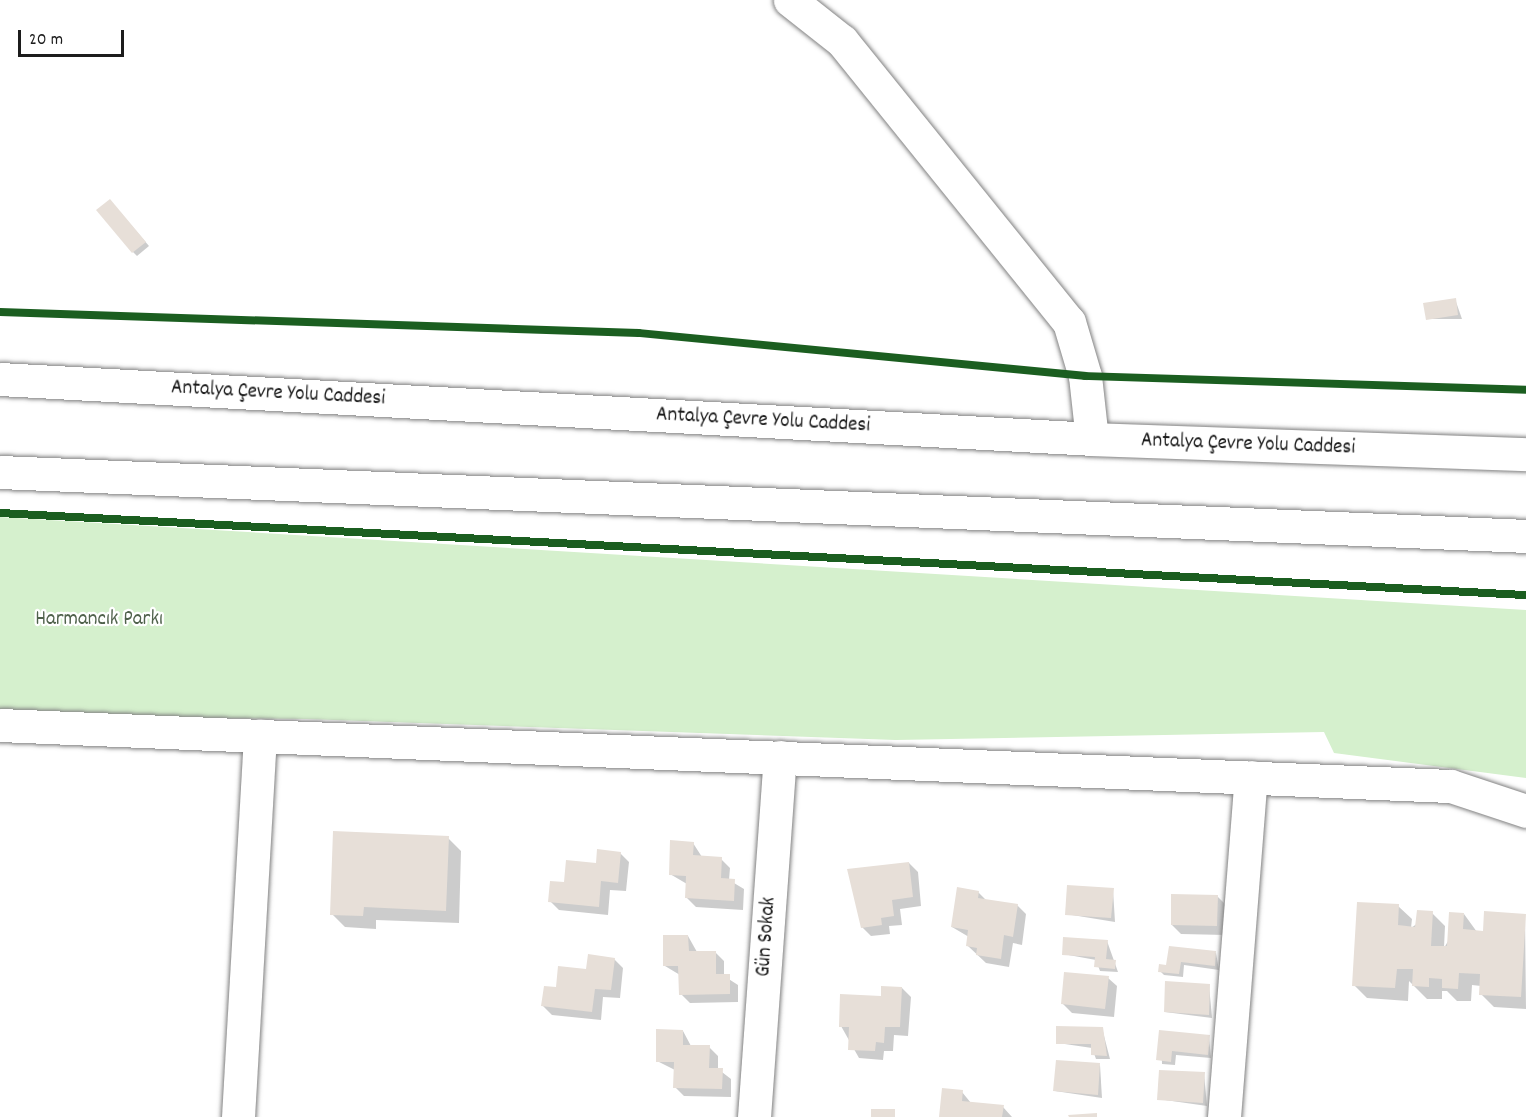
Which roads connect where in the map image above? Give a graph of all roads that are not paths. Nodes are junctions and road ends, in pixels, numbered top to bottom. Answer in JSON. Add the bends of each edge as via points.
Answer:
{"nodes":[{"id":1,"x":790,"y":0,"type":"edge"},
{"id":2,"x":0,"y":379,"type":"edge"},
{"id":3,"x":1092,"y":439,"type":"junction"},
{"id":4,"x":1526,"y":454,"type":"edge"},
{"id":5,"x":0,"y":472,"type":"edge"},
{"id":6,"x":1526,"y":536,"type":"edge"},
{"id":7,"x":0,"y":725,"type":"edge"},
{"id":8,"x":260,"y":736,"type":"junction"},
{"id":9,"x":780,"y":757,"type":"junction"},
{"id":10,"x":1251,"y":777,"type":"junction"},
{"id":11,"x":1526,"y":811,"type":"edge"},
{"id":12,"x":238,"y":1117,"type":"edge"},
{"id":13,"x":754,"y":1117,"type":"edge"},
{"id":14,"x":1224,"y":1117,"type":"edge"}],
"edges":[{"from":1,"to":3,"type":"main road","via":[[842,41],[1069,322],[1085,376]]},
{"from":2,"to":3,"type":"main road","name":"Antalya Çevre Yolu Caddesi"},
{"from":3,"to":4,"type":"main road","name":"Antalya Çevre Yolu Caddesi"},
{"from":5,"to":6,"type":"main road"},
{"from":7,"to":8,"type":"main road"},
{"from":8,"to":9,"type":"main road"},
{"from":8,"to":12,"type":"main road"},
{"from":9,"to":10,"type":"main road"},
{"from":9,"to":13,"type":"main road","name":"Gün Sokak"},
{"from":10,"to":11,"type":"main road","via":[[1451,786]]},
{"from":10,"to":14,"type":"main road"}]}
